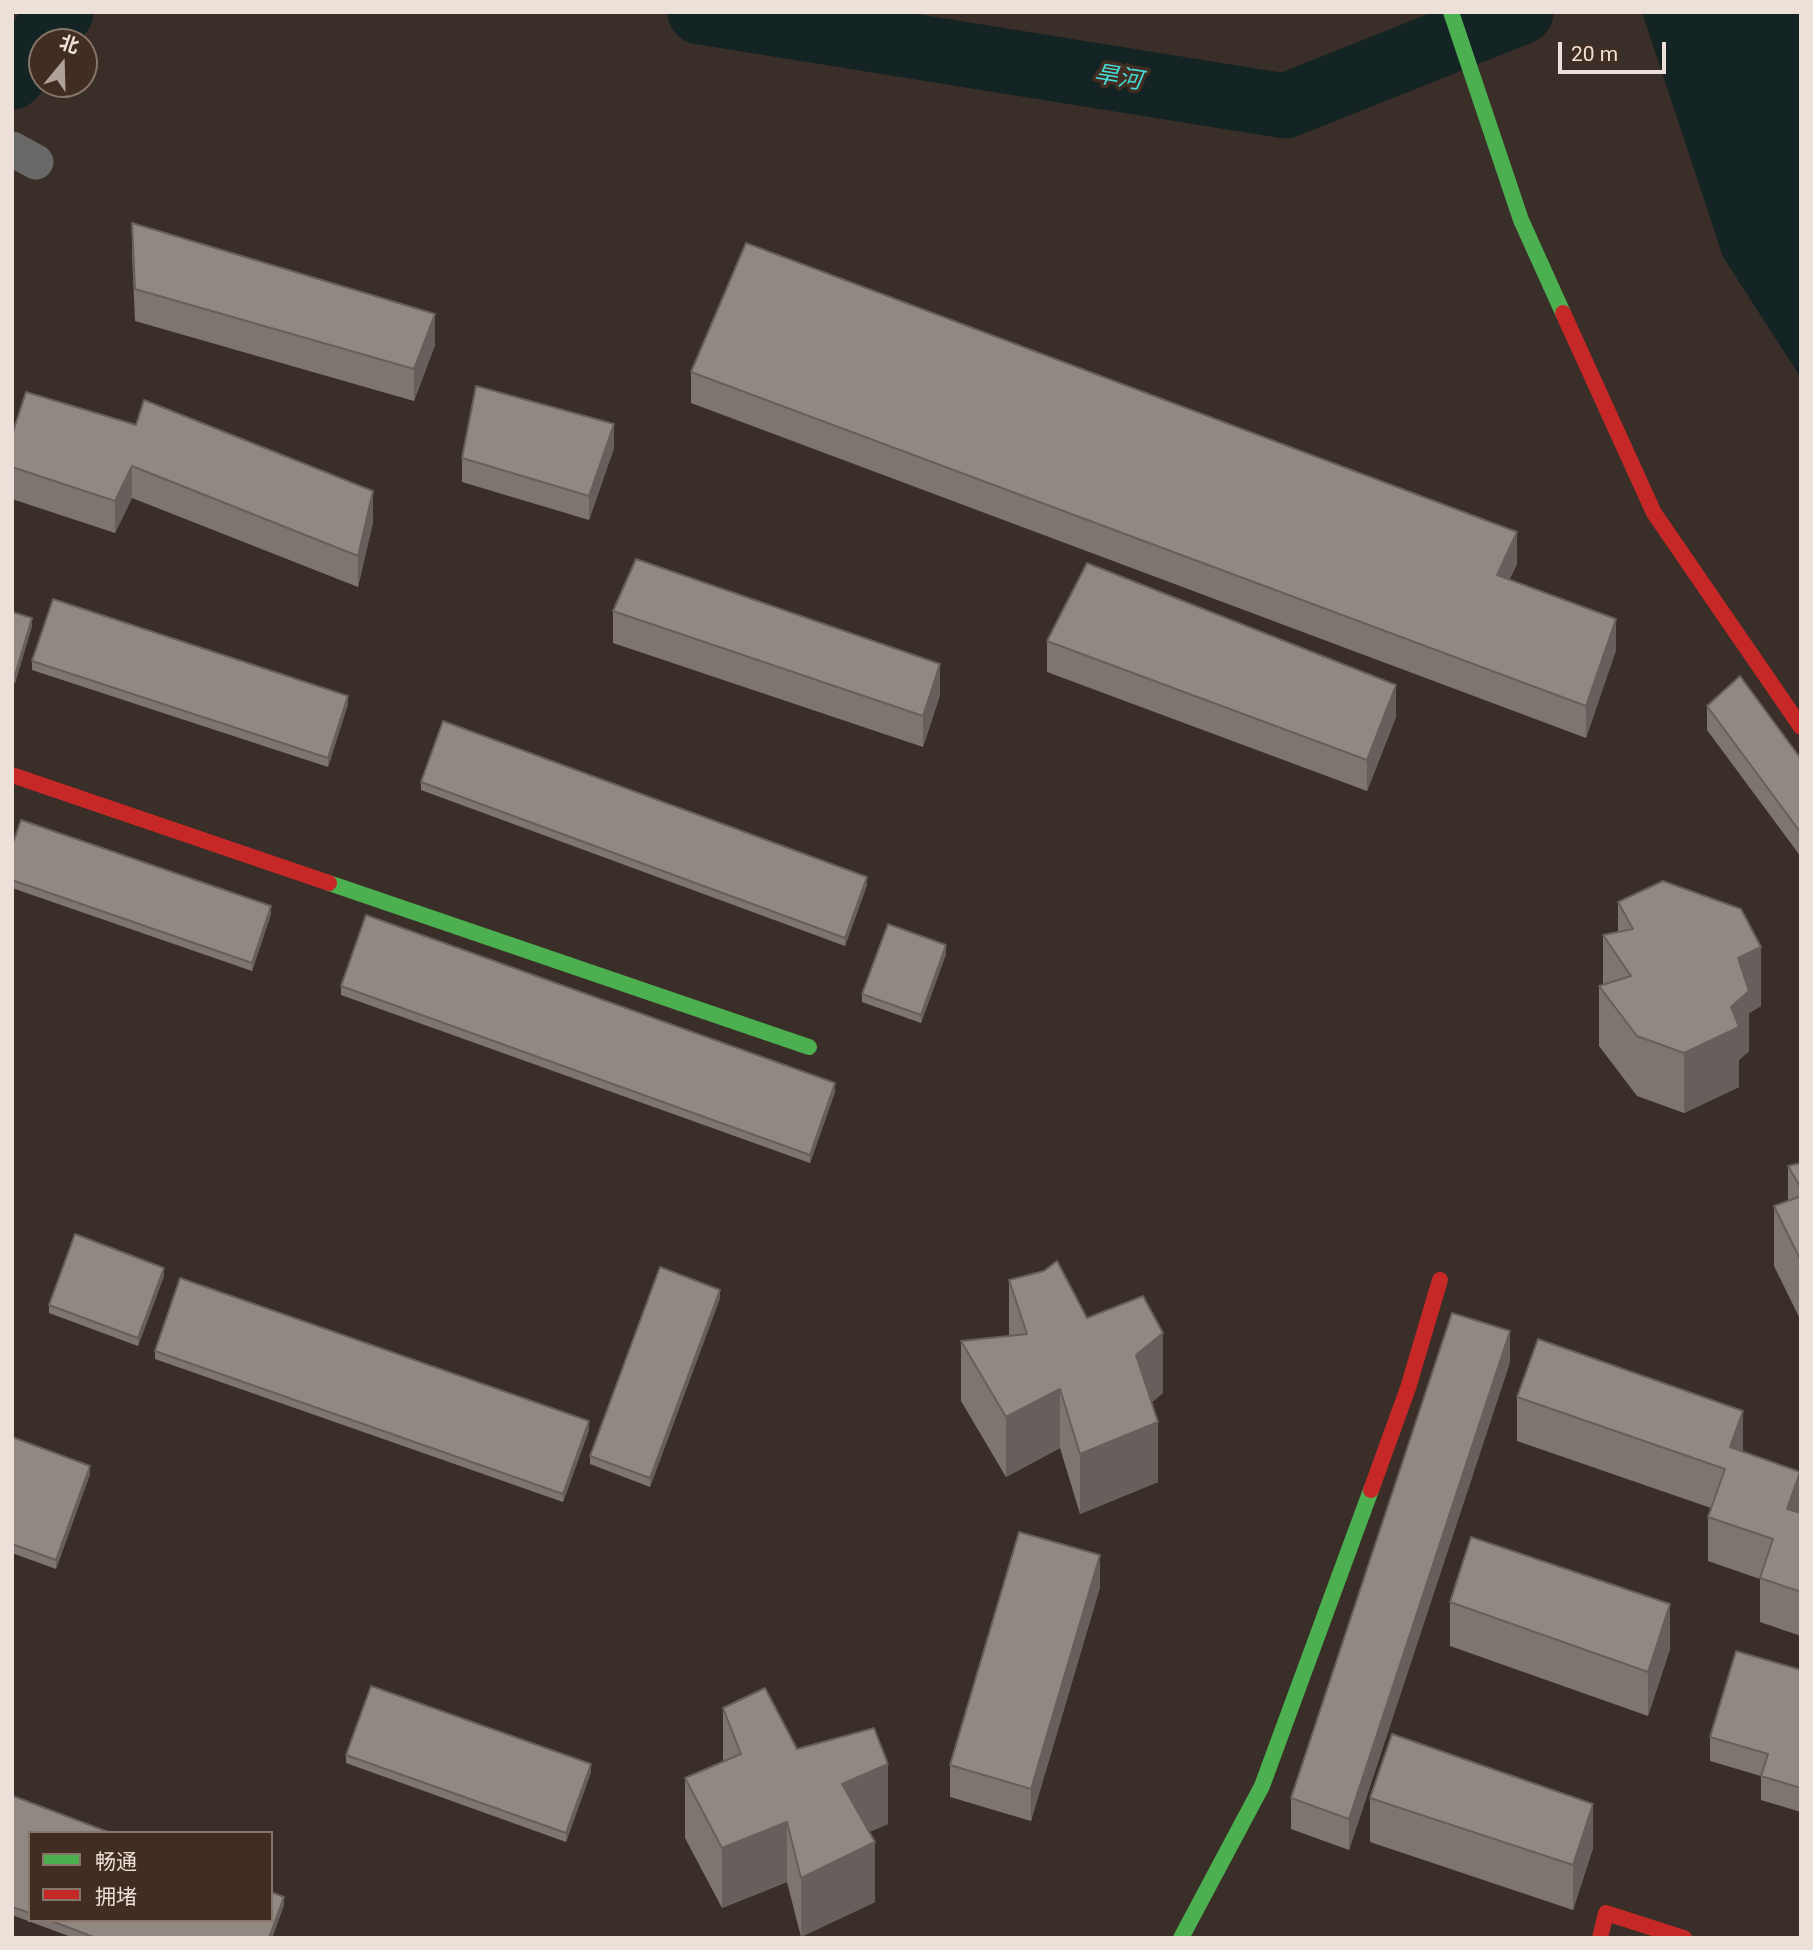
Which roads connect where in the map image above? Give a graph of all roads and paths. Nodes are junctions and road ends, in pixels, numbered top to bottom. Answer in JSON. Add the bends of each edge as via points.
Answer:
{"nodes":[{"id":1,"x":1451,"y":12,"type":"edge"},
{"id":2,"x":1801,"y":727,"type":"edge"},
{"id":3,"x":12,"y":775,"type":"edge"},
{"id":4,"x":809,"y":1047,"type":"dead end"},
{"id":5,"x":1440,"y":1280,"type":"dead end"},
{"id":6,"x":1181,"y":1938,"type":"edge"},
{"id":7,"x":1600,"y":1938,"type":"edge"},
{"id":8,"x":1684,"y":1938,"type":"edge"}],
"edges":[{"from":1,"to":2,"type":"street","via":[[1521,220],[1654,513]]},
{"from":3,"to":4,"type":"street"},
{"from":5,"to":6,"type":"street","via":[[1408,1388],[1262,1786]]},
{"from":7,"to":8,"type":"street","via":[[1606,1913]]}]}
